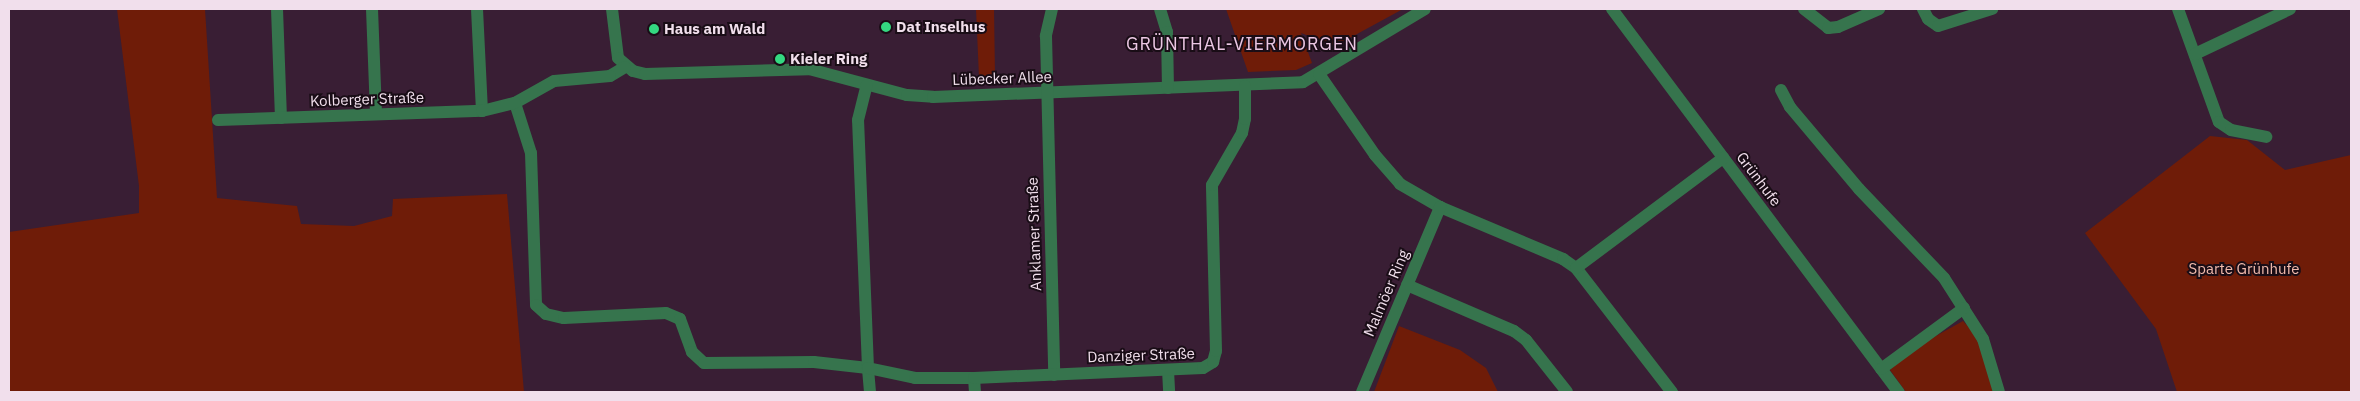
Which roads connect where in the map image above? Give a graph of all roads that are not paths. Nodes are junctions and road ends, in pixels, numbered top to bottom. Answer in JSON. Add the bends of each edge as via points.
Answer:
{"nodes":[{"id":1,"x":277,"y":9,"type":"edge"},
{"id":2,"x":372,"y":9,"type":"edge"},
{"id":3,"x":477,"y":9,"type":"edge"},
{"id":4,"x":612,"y":9,"type":"edge"},
{"id":5,"x":1052,"y":9,"type":"edge"},
{"id":6,"x":1160,"y":9,"type":"edge"},
{"id":7,"x":1425,"y":9,"type":"edge"},
{"id":8,"x":1612,"y":9,"type":"edge"},
{"id":9,"x":1804,"y":9,"type":"edge"},
{"id":10,"x":1879,"y":9,"type":"edge"},
{"id":11,"x":1923,"y":9,"type":"edge"},
{"id":12,"x":1992,"y":9,"type":"edge"},
{"id":13,"x":2178,"y":9,"type":"edge"},
{"id":14,"x":2290,"y":9,"type":"edge"},
{"id":15,"x":2195,"y":54,"type":"junction"},
{"id":16,"x":625,"y":67,"type":"junction"},
{"id":17,"x":1319,"y":74,"type":"junction"},
{"id":18,"x":866,"y":85,"type":"junction"},
{"id":19,"x":1245,"y":86,"type":"junction"},
{"id":20,"x":1168,"y":88,"type":"junction"},
{"id":21,"x":1781,"y":90,"type":"dead end"},
{"id":22,"x":1046,"y":93,"type":"junction"},
{"id":23,"x":515,"y":103,"type":"junction"},
{"id":24,"x":482,"y":111,"type":"junction"},
{"id":25,"x":376,"y":114,"type":"junction"},
{"id":26,"x":281,"y":118,"type":"junction"},
{"id":27,"x":218,"y":120,"type":"dead end"},
{"id":28,"x":2266,"y":137,"type":"dead end"},
{"id":29,"x":1723,"y":158,"type":"junction"},
{"id":30,"x":1440,"y":207,"type":"junction"},
{"id":31,"x":1576,"y":268,"type":"junction"},
{"id":32,"x":1407,"y":285,"type":"junction"},
{"id":33,"x":1964,"y":308,"type":"junction"},
{"id":34,"x":868,"y":368,"type":"junction"},
{"id":35,"x":1881,"y":369,"type":"junction"},
{"id":36,"x":1168,"y":370,"type":"junction"},
{"id":37,"x":1054,"y":375,"type":"junction"},
{"id":38,"x":974,"y":378,"type":"junction"},
{"id":39,"x":870,"y":392,"type":"edge"},
{"id":40,"x":975,"y":392,"type":"edge"},
{"id":41,"x":1170,"y":392,"type":"edge"},
{"id":42,"x":1362,"y":392,"type":"edge"},
{"id":43,"x":1567,"y":392,"type":"edge"},
{"id":44,"x":1672,"y":392,"type":"edge"},
{"id":45,"x":1899,"y":392,"type":"edge"},
{"id":46,"x":1999,"y":392,"type":"edge"}],
"edges":[{"from":1,"to":26,"type":"street"},
{"from":2,"to":25,"type":"street"},
{"from":3,"to":24,"type":"street"},
{"from":4,"to":16,"type":"street","via":[[615,48]]},
{"from":5,"to":22,"type":"street","name":"Anklamer Straße","via":[[1046,36]]},
{"from":6,"to":20,"type":"street","via":[[1167,32]]},
{"from":7,"to":17,"type":"street","name":"Lübecker Allee"},
{"from":8,"to":29,"type":"street","name":"Grünhufe"},
{"from":9,"to":10,"type":"street","via":[[1828,28],[1838,27]]},
{"from":11,"to":12,"type":"street","via":[[1928,20],[1938,26]]},
{"from":13,"to":15,"type":"street"},
{"from":14,"to":15,"type":"street"},
{"from":15,"to":28,"type":"street","via":[[2219,122],[2231,130]]},
{"from":16,"to":18,"type":"street","name":"Lübecker Allee","via":[[645,74],[809,69]]},
{"from":16,"to":23,"type":"street","via":[[610,76],[554,81]]},
{"from":17,"to":19,"type":"street","name":"Lübecker Allee","via":[[1290,84]]},
{"from":17,"to":30,"type":"street","via":[[1390,174],[1415,194]]},
{"from":18,"to":22,"type":"street","name":"Lübecker Allee","via":[[933,97]]},
{"from":18,"to":34,"type":"street","via":[[858,120]]},
{"from":19,"to":20,"type":"street","name":"Lübecker Allee"},
{"from":19,"to":36,"type":"street","name":"Danziger Straße","via":[[1242,133],[1215,174],[1210,198],[1216,351],[1213,362],[1203,368]]},
{"from":20,"to":22,"type":"street","name":"Lübecker Allee"},
{"from":21,"to":33,"type":"street","via":[[1790,107],[1819,143],[1944,278]]},
{"from":22,"to":37,"type":"street","name":"Anklamer Straße"},
{"from":23,"to":24,"type":"street","name":"Kolberger Straße"},
{"from":23,"to":34,"type":"street","via":[[531,153],[536,305],[546,314],[564,318],[666,313],[680,319],[692,352],[704,363],[814,362]]},
{"from":24,"to":25,"type":"street","name":"Kolberger Straße"},
{"from":25,"to":26,"type":"street","name":"Kolberger Straße"},
{"from":26,"to":27,"type":"street","name":"Kolberger Straße"},
{"from":29,"to":31,"type":"street"},
{"from":29,"to":35,"type":"street","name":"Grünhufe"},
{"from":30,"to":31,"type":"street"},
{"from":30,"to":32,"type":"street","name":"Malmöer Ring"},
{"from":31,"to":44,"type":"street"},
{"from":32,"to":42,"type":"street","name":"Malmöer Ring"},
{"from":32,"to":43,"type":"street","via":[[1514,331],[1526,340]]},
{"from":33,"to":35,"type":"street"},
{"from":33,"to":46,"type":"street","via":[[1983,339]]},
{"from":34,"to":38,"type":"street","name":"Danziger Straße","via":[[915,378]]},
{"from":34,"to":39,"type":"street"},
{"from":35,"to":45,"type":"street","name":"Grünhufe"},
{"from":36,"to":37,"type":"street","name":"Danziger Straße"},
{"from":36,"to":41,"type":"street"},
{"from":37,"to":38,"type":"street","name":"Danziger Straße"},
{"from":38,"to":40,"type":"street"}]}
